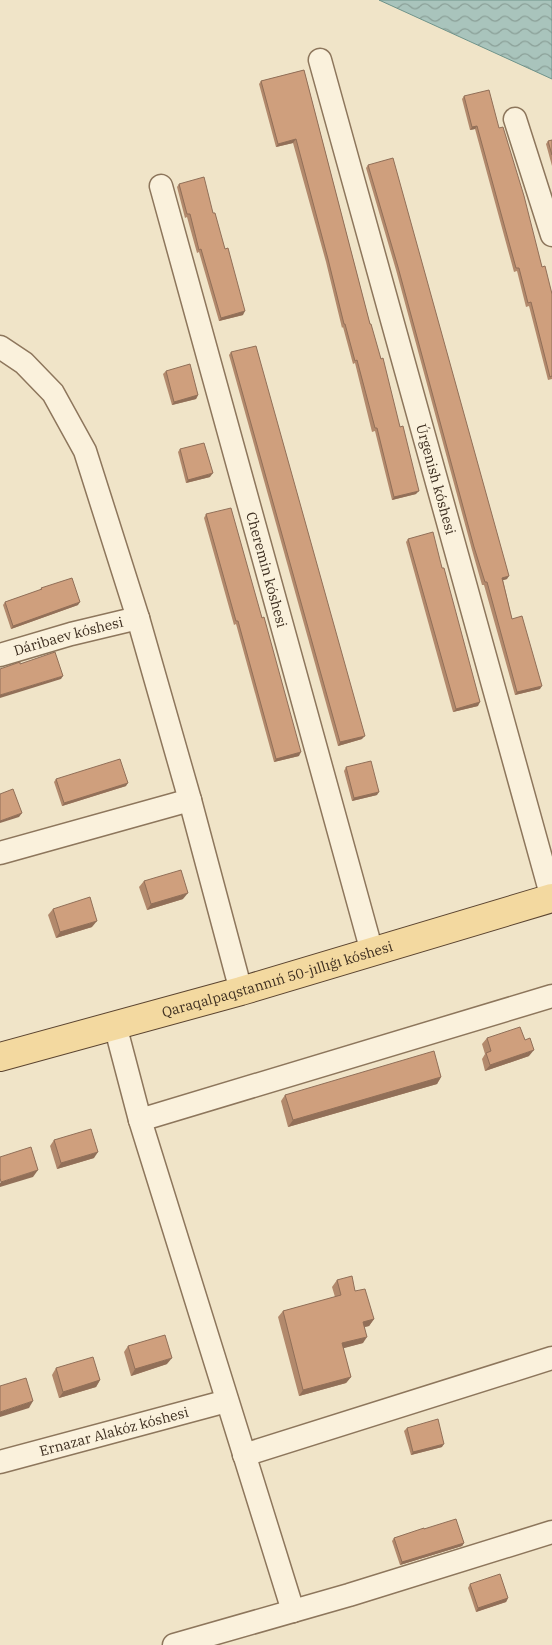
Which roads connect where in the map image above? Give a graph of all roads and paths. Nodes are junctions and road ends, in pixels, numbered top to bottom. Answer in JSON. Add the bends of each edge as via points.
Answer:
{"nodes":[{"id":1,"x":320,"y":60,"type":"dead end"},
{"id":2,"x":515,"y":120,"type":"dead end"},
{"id":3,"x":161,"y":186,"type":"dead end"},
{"id":4,"x":552,"y":235,"type":"edge"},
{"id":5,"x":0,"y":347,"type":"edge"},
{"id":6,"x":138,"y":618,"type":"junction"},
{"id":7,"x":0,"y":654,"type":"edge"},
{"id":8,"x":190,"y":800,"type":"junction"},
{"id":9,"x":0,"y":853,"type":"edge"},
{"id":10,"x":552,"y":898,"type":"edge"},
{"id":11,"x":372,"y":952,"type":"junction"},
{"id":12,"x":241,"y":991,"type":"junction"},
{"id":13,"x":550,"y":1004,"type":"edge"},
{"id":14,"x":115,"y":1025,"type":"junction"},
{"id":15,"x":0,"y":1057,"type":"edge"},
{"id":16,"x":140,"y":1120,"type":"junction"},
{"id":17,"x":552,"y":1358,"type":"edge"},
{"id":18,"x":227,"y":1401,"type":"junction"},
{"id":19,"x":244,"y":1455,"type":"junction"},
{"id":20,"x":0,"y":1462,"type":"edge"},
{"id":21,"x":552,"y":1532,"type":"edge"},
{"id":22,"x":293,"y":1611,"type":"junction"},
{"id":23,"x":174,"y":1645,"type":"edge"}],
"edges":[{"from":1,"to":10,"type":"street","name":"Úrgenish kóshesi"},
{"from":2,"to":4,"type":"street"},
{"from":3,"to":11,"type":"street","name":"Cheremin kóshesi"},
{"from":5,"to":6,"type":"street","via":[[24,363],[53,393],[85,451]]},
{"from":6,"to":7,"type":"street","name":"Dáribaev kóshesi"},
{"from":6,"to":8,"type":"street"},
{"from":8,"to":9,"type":"street"},
{"from":8,"to":12,"type":"street"},
{"from":10,"to":11,"type":"main road","name":"Qaraqalpaqstannıń 50-jıllıǵı kóshesi"},
{"from":11,"to":12,"type":"main road","name":"Qaraqalpaqstannıń 50-jıllıǵı kóshesi"},
{"from":12,"to":14,"type":"main road","name":"Qaraqalpaqstannıń 50-jıllıǵı kóshesi"},
{"from":13,"to":16,"type":"street"},
{"from":14,"to":15,"type":"main road","name":"Qaraqalpaqstannıń 50-jıllıǵı kóshesi"},
{"from":14,"to":16,"type":"street"},
{"from":16,"to":18,"type":"street"},
{"from":17,"to":19,"type":"street"},
{"from":18,"to":19,"type":"street"},
{"from":18,"to":20,"type":"street","name":"Ernazar Alakóz kóshesi"},
{"from":19,"to":22,"type":"street"},
{"from":21,"to":22,"type":"street"},
{"from":22,"to":23,"type":"street"}]}
